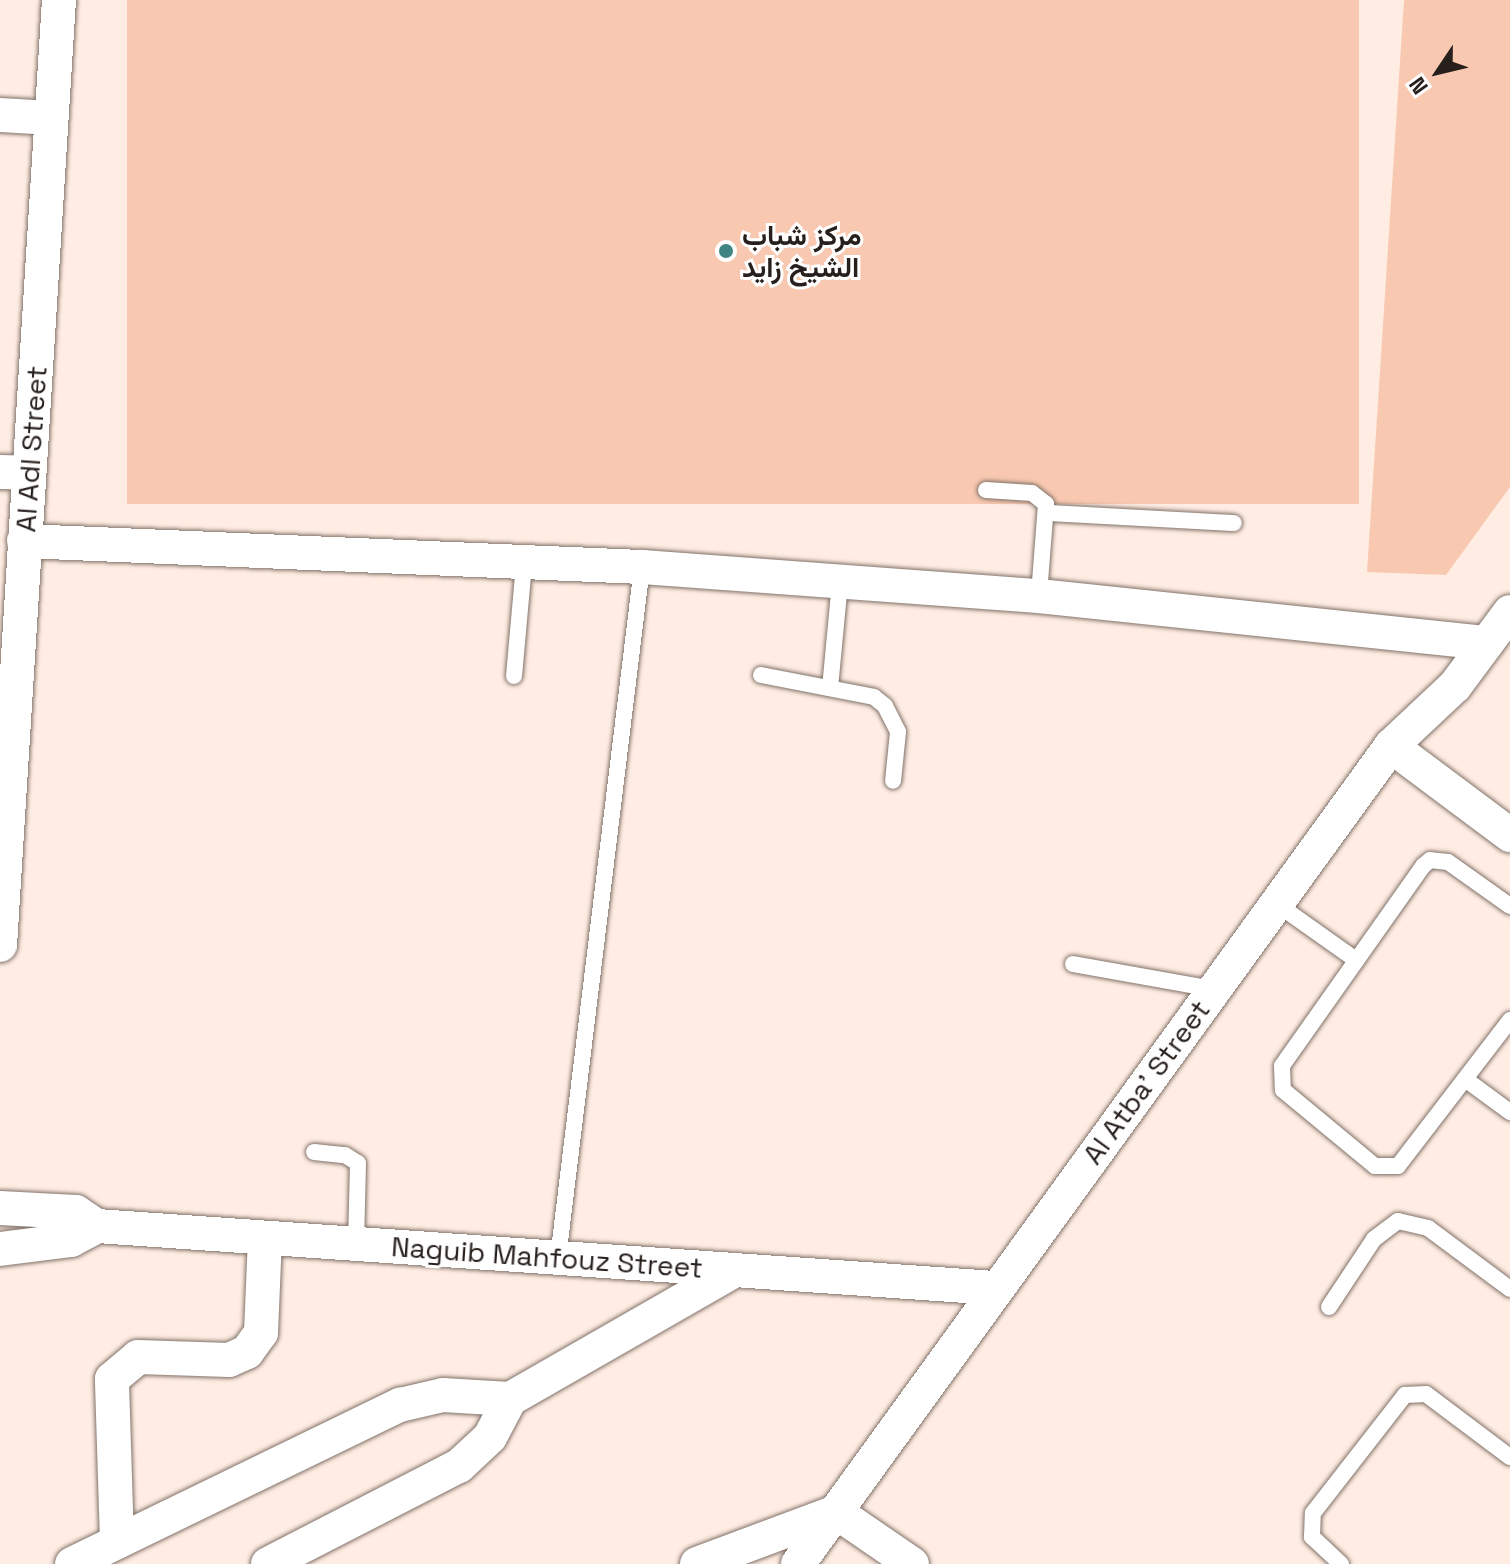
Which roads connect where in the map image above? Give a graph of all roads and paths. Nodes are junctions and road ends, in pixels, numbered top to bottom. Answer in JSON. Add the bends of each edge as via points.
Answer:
{"nodes":[{"id":1,"x":59,"y":0,"type":"edge"},
{"id":2,"x":0,"y":115,"type":"edge"},
{"id":3,"x":51,"y":118,"type":"junction"},
{"id":4,"x":15,"y":473,"type":"edge"},
{"id":5,"x":986,"y":490,"type":"dead end"},
{"id":6,"x":1048,"y":513,"type":"junction"},
{"id":7,"x":1234,"y":523,"type":"dead end"},
{"id":8,"x":24,"y":541,"type":"junction"},
{"id":9,"x":524,"y":563,"type":"junction"},
{"id":10,"x":642,"y":567,"type":"junction"},
{"id":11,"x":840,"y":582,"type":"junction"},
{"id":12,"x":1039,"y":596,"type":"junction"},
{"id":13,"x":1510,"y":612,"type":"edge"},
{"id":14,"x":1487,"y":643,"type":"junction"},
{"id":15,"x":761,"y":675,"type":"dead end"},
{"id":16,"x":514,"y":676,"type":"dead end"},
{"id":17,"x":830,"y":688,"type":"junction"},
{"id":18,"x":1391,"y":746,"type":"junction"},
{"id":19,"x":893,"y":781,"type":"dead end"},
{"id":20,"x":1510,"y":835,"type":"edge"},
{"id":21,"x":3,"y":851,"type":"edge"},
{"id":22,"x":1277,"y":904,"type":"junction"},
{"id":23,"x":1510,"y":906,"type":"edge"},
{"id":24,"x":0,"y":945,"type":"edge"},
{"id":25,"x":1356,"y":960,"type":"junction"},
{"id":26,"x":1073,"y":964,"type":"dead end"},
{"id":27,"x":1213,"y":989,"type":"junction"},
{"id":28,"x":1510,"y":1020,"type":"edge"},
{"id":29,"x":1465,"y":1079,"type":"junction"},
{"id":30,"x":1510,"y":1112,"type":"edge"},
{"id":31,"x":314,"y":1152,"type":"dead end"},
{"id":32,"x":0,"y":1208,"type":"edge"},
{"id":33,"x":97,"y":1226,"type":"junction"},
{"id":34,"x":265,"y":1238,"type":"junction"},
{"id":35,"x":356,"y":1244,"type":"junction"},
{"id":36,"x":0,"y":1249,"type":"edge"},
{"id":37,"x":558,"y":1258,"type":"junction"},
{"id":38,"x":735,"y":1270,"type":"junction"},
{"id":39,"x":996,"y":1288,"type":"junction"},
{"id":40,"x":1510,"y":1289,"type":"edge"},
{"id":41,"x":1329,"y":1307,"type":"dead end"},
{"id":42,"x":510,"y":1399,"type":"junction"},
{"id":43,"x":1510,"y":1457,"type":"edge"},
{"id":44,"x":836,"y":1512,"type":"junction"},
{"id":45,"x":117,"y":1542,"type":"junction"},
{"id":46,"x":289,"y":1560,"type":"edge"},
{"id":47,"x":72,"y":1564,"type":"edge"},
{"id":48,"x":697,"y":1564,"type":"edge"},
{"id":49,"x":798,"y":1564,"type":"edge"},
{"id":50,"x":912,"y":1564,"type":"edge"},
{"id":51,"x":1341,"y":1564,"type":"edge"}],
"edges":[{"from":1,"to":3,"type":"street","name":"Al Adl Street"},
{"from":2,"to":3,"type":"street"},
{"from":3,"to":4,"type":"street","name":"Al Adl Street"},
{"from":4,"to":8,"type":"street","name":"Al Adl Street"},
{"from":5,"to":6,"type":"lane","via":[[1032,493],[1046,504]]},
{"from":6,"to":7,"type":"lane"},
{"from":6,"to":12,"type":"lane"},
{"from":8,"to":9,"type":"street"},
{"from":8,"to":21,"type":"street","name":"Al Adl Street"},
{"from":9,"to":10,"type":"street"},
{"from":9,"to":16,"type":"lane"},
{"from":10,"to":11,"type":"street"},
{"from":10,"to":37,"type":"lane"},
{"from":11,"to":12,"type":"street"},
{"from":11,"to":17,"type":"lane"},
{"from":12,"to":14,"type":"street"},
{"from":13,"to":14,"type":"street","name":"Al Atba' Street"},
{"from":14,"to":18,"type":"street","name":"Al Atba' Street","via":[[1455,686]]},
{"from":15,"to":17,"type":"lane"},
{"from":17,"to":19,"type":"lane","via":[[874,697],[885,706],[898,732]]},
{"from":18,"to":20,"type":"street"},
{"from":18,"to":22,"type":"street","name":"Al Atba' Street"},
{"from":21,"to":24,"type":"street","name":"Al Adl Street"},
{"from":22,"to":25,"type":"lane"},
{"from":22,"to":27,"type":"street","name":"Al Atba' Street"},
{"from":23,"to":25,"type":"lane","via":[[1448,862],[1430,860]]},
{"from":25,"to":29,"type":"lane","via":[[1282,1066],[1283,1090],[1292,1100],[1375,1166],[1387,1169],[1406,1158]]},
{"from":26,"to":27,"type":"lane"},
{"from":27,"to":39,"type":"street","name":"Al Atba' Street"},
{"from":28,"to":29,"type":"lane"},
{"from":29,"to":30,"type":"lane"},
{"from":31,"to":35,"type":"lane","via":[[345,1155],[358,1163]]},
{"from":32,"to":33,"type":"street","name":"Naguib Mahfouz Street","via":[[76,1212]]},
{"from":33,"to":34,"type":"street","name":"Naguib Mahfouz Street"},
{"from":33,"to":36,"type":"street","name":"Naguib Mahfouz Street","via":[[71,1240]]},
{"from":34,"to":35,"type":"street","name":"Naguib Mahfouz Street"},
{"from":34,"to":45,"type":"street","via":[[261,1333],[247,1352],[229,1360],[138,1357],[112,1379]]},
{"from":35,"to":37,"type":"street","name":"Naguib Mahfouz Street"},
{"from":37,"to":38,"type":"street","name":"Naguib Mahfouz Street"},
{"from":38,"to":39,"type":"street","name":"Naguib Mahfouz Street"},
{"from":38,"to":42,"type":"street"},
{"from":39,"to":44,"type":"street","name":"Al Atba' Street"},
{"from":40,"to":41,"type":"lane","via":[[1428,1228],[1398,1221],[1374,1239]]},
{"from":42,"to":45,"type":"street","via":[[443,1395],[400,1405]]},
{"from":42,"to":46,"type":"street","via":[[490,1437],[459,1466]]},
{"from":43,"to":51,"type":"lane","via":[[1426,1394],[1405,1395],[1313,1513],[1312,1537]]},
{"from":44,"to":48,"type":"street"},
{"from":44,"to":49,"type":"street","name":"Al Atba' Street"},
{"from":44,"to":50,"type":"street"},
{"from":45,"to":47,"type":"street"}]}
